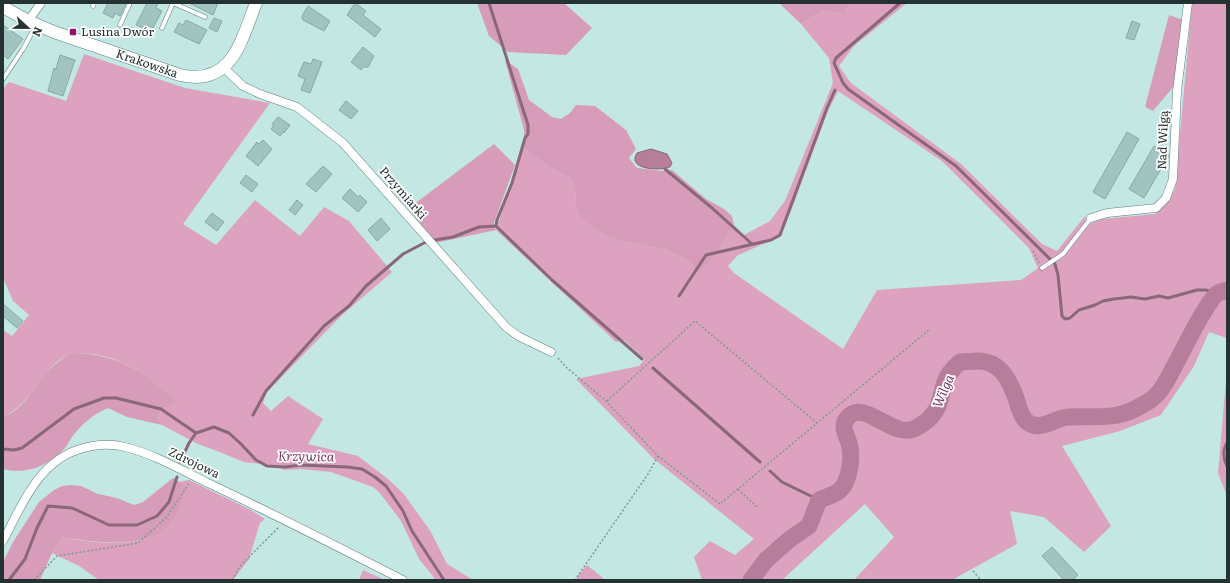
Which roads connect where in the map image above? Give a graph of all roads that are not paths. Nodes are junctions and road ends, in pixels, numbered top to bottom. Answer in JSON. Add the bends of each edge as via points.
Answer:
{"nodes":[{"id":1,"x":41,"y":3,"type":"edge"},
{"id":2,"x":130,"y":3,"type":"edge"},
{"id":3,"x":256,"y":3,"type":"edge"},
{"id":4,"x":1188,"y":3,"type":"edge"},
{"id":5,"x":3,"y":7,"type":"edge"},
{"id":6,"x":205,"y":17,"type":"dead end"},
{"id":7,"x":32,"y":23,"type":"junction"},
{"id":8,"x":120,"y":25,"type":"dead end"},
{"id":9,"x":162,"y":28,"type":"dead end"},
{"id":10,"x":224,"y":68,"type":"junction"},
{"id":11,"x":3,"y":79,"type":"edge"},
{"id":12,"x":1091,"y":218,"type":"joint"},
{"id":13,"x":1042,"y":268,"type":"road end"},
{"id":14,"x":551,"y":352,"type":"road end"},
{"id":15,"x":3,"y":542,"type":"edge"},
{"id":16,"x":403,"y":580,"type":"edge"}],
"edges":[{"from":1,"to":7,"type":"street"},
{"from":2,"to":8,"type":"lane"},
{"from":3,"to":10,"type":"street","name":"Krakowska","via":[[239,47]]},
{"from":4,"to":12,"type":"street","name":"Nad Wilgą","via":[[1177,91],[1173,179],[1166,198],[1156,208],[1107,213]]},
{"from":5,"to":7,"type":"street","name":"Krakowska"},
{"from":6,"to":9,"type":"lane","via":[[173,3]]},
{"from":7,"to":10,"type":"street","name":"Krakowska","via":[[180,75],[208,76]]},
{"from":7,"to":11,"type":"lane"},
{"from":10,"to":14,"type":"street","name":"Przymiarki","via":[[243,86],[297,107],[343,143],[506,327],[518,336]]},
{"from":12,"to":13,"type":"lane","via":[[1063,254]]},
{"from":15,"to":16,"type":"street","name":"Zdrojowa","via":[[27,495],[39,478],[58,460],[77,450],[101,445],[124,446],[149,454]]}]}
